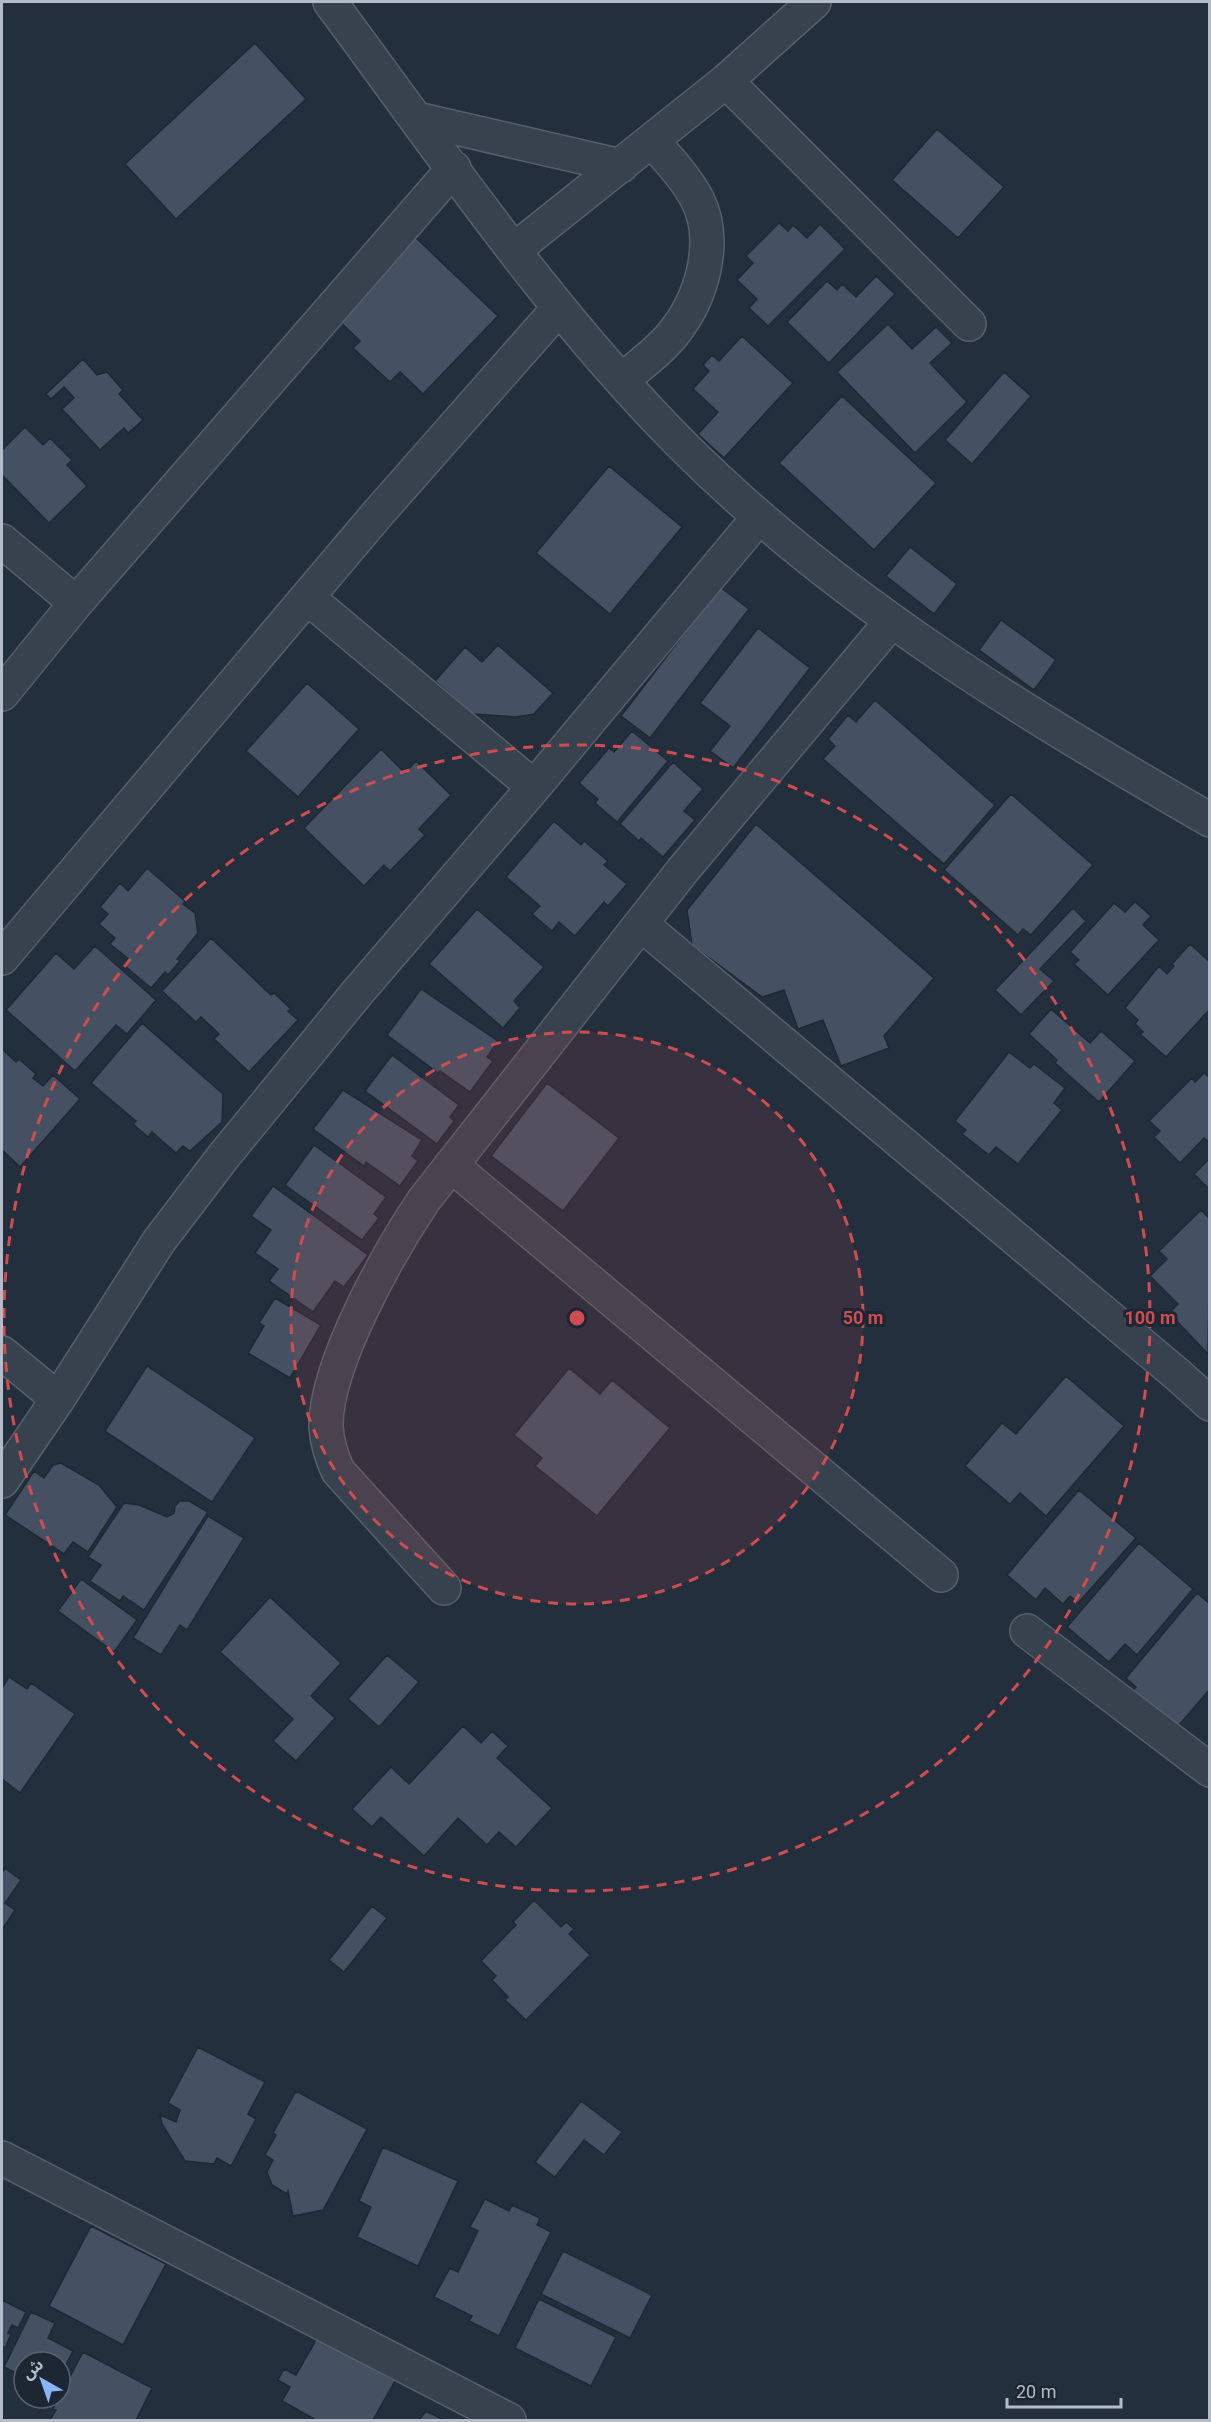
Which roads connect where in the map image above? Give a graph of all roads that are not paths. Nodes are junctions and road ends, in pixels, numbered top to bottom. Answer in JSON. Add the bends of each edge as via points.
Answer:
{"nodes":[{"id":1,"x":330,"y":2,"type":"edge"},
{"id":2,"x":814,"y":2,"type":"edge"},
{"id":3,"x":726,"y":81,"type":"junction"},
{"id":4,"x":417,"y":119,"type":"junction"},
{"id":5,"x":652,"y":141,"type":"junction"},
{"id":6,"x":621,"y":166,"type":"junction"},
{"id":7,"x":454,"y":168,"type":"junction"},
{"id":8,"x":514,"y":250,"type":"junction"},
{"id":9,"x":560,"y":308,"type":"junction"},
{"id":10,"x":969,"y":324,"type":"dead end"},
{"id":11,"x":622,"y":380,"type":"junction"},
{"id":12,"x":759,"y":517,"type":"junction"},
{"id":13,"x":2,"y":542,"type":"edge"},
{"id":14,"x":308,"y":598,"type":"junction"},
{"id":15,"x":76,"y":603,"type":"junction"},
{"id":16,"x":891,"y":622,"type":"junction"},
{"id":17,"x":2,"y":694,"type":"edge"},
{"id":18,"x":534,"y":787,"type":"junction"},
{"id":19,"x":1209,"y":820,"type":"edge"},
{"id":20,"x":640,"y":924,"type":"junction"},
{"id":21,"x":2,"y":958,"type":"edge"},
{"id":22,"x":451,"y":1165,"type":"junction"},
{"id":23,"x":2,"y":1353,"type":"edge"},
{"id":24,"x":58,"y":1399,"type":"junction"},
{"id":25,"x":1209,"y":1404,"type":"edge"},
{"id":26,"x":2,"y":1481,"type":"edge"},
{"id":27,"x":941,"y":1575,"type":"dead end"},
{"id":28,"x":444,"y":1588,"type":"dead end"},
{"id":29,"x":1027,"y":1631,"type":"dead end"},
{"id":30,"x":1209,"y":1770,"type":"edge"},
{"id":31,"x":2,"y":2157,"type":"edge"},
{"id":32,"x":509,"y":2421,"type":"edge"}],
"edges":[{"from":1,"to":4,"type":"street"},
{"from":2,"to":3,"type":"street"},
{"from":3,"to":5,"type":"street"},
{"from":3,"to":10,"type":"street"},
{"from":4,"to":6,"type":"street"},
{"from":4,"to":7,"type":"street"},
{"from":5,"to":6,"type":"street"},
{"from":5,"to":11,"type":"street","via":[[697,198],[707,223],[706,254],[700,283],[677,328]]},
{"from":6,"to":8,"type":"street"},
{"from":7,"to":8,"type":"street"},
{"from":7,"to":15,"type":"street"},
{"from":8,"to":9,"type":"street"},
{"from":9,"to":11,"type":"street"},
{"from":9,"to":14,"type":"street"},
{"from":11,"to":12,"type":"street","via":[[682,445]]},
{"from":12,"to":16,"type":"street"},
{"from":12,"to":18,"type":"street"},
{"from":13,"to":15,"type":"street"},
{"from":14,"to":18,"type":"street"},
{"from":14,"to":21,"type":"street"},
{"from":15,"to":17,"type":"street"},
{"from":16,"to":19,"type":"street","via":[[1014,704]]},
{"from":16,"to":20,"type":"street"},
{"from":18,"to":24,"type":"street","via":[[223,1157],[159,1241]]},
{"from":20,"to":22,"type":"street"},
{"from":20,"to":25,"type":"street"},
{"from":22,"to":27,"type":"street"},
{"from":22,"to":28,"type":"street","via":[[406,1227],[364,1308],[332,1386],[326,1427],[338,1472]]},
{"from":23,"to":24,"type":"street"},
{"from":24,"to":26,"type":"street"},
{"from":29,"to":30,"type":"street"},
{"from":31,"to":32,"type":"street"}]}
